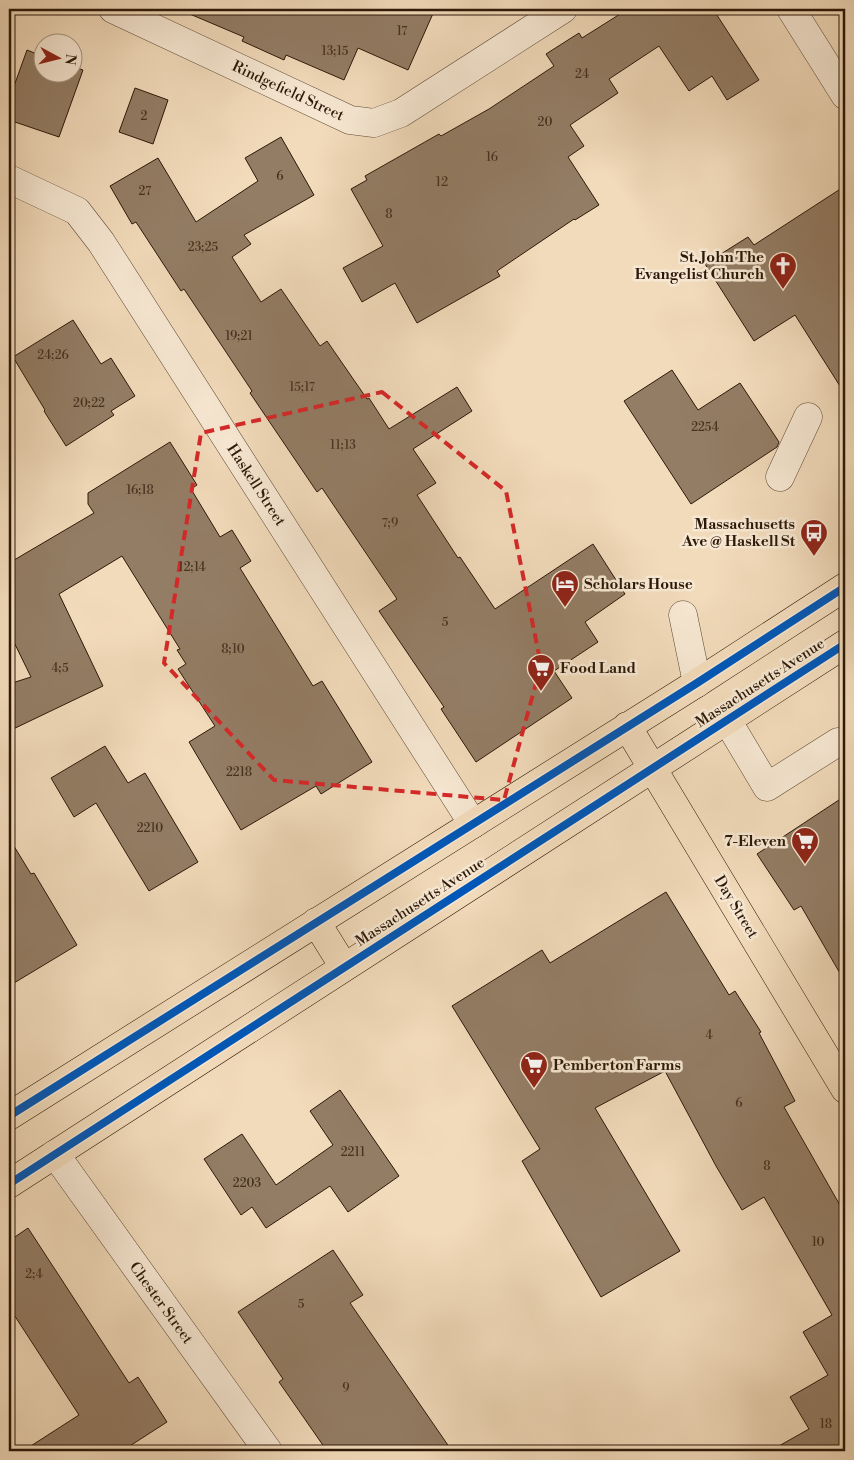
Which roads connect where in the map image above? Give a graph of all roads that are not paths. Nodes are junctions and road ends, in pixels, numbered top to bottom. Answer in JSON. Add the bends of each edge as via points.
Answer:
{"nodes":[{"id":1,"x":113,"y":9,"type":"edge"},
{"id":2,"x":563,"y":9,"type":"edge"},
{"id":3,"x":791,"y":9,"type":"edge"},
{"id":4,"x":845,"y":95,"type":"edge"},
{"id":5,"x":9,"y":179,"type":"edge"},
{"id":6,"x":808,"y":417,"type":"dead end"},
{"id":7,"x":780,"y":477,"type":"dead end"},
{"id":8,"x":845,"y":587,"type":"edge"},
{"id":9,"x":683,"y":615,"type":"dead end"},
{"id":10,"x":845,"y":644,"type":"edge"},
{"id":11,"x":696,"y":683,"type":"junction"},
{"id":12,"x":727,"y":720,"type":"junction"},
{"id":13,"x":627,"y":726,"type":"junction"},
{"id":14,"x":838,"y":742,"type":"dead end"},
{"id":15,"x":652,"y":769,"type":"junction"},
{"id":16,"x":473,"y":824,"type":"junction"},
{"id":17,"x":316,"y":922,"type":"junction"},
{"id":18,"x":344,"y":967,"type":"junction"},
{"id":19,"x":845,"y":1089,"type":"edge"},
{"id":20,"x":9,"y":1116,"type":"edge"},
{"id":21,"x":55,"y":1154,"type":"junction"},
{"id":22,"x":9,"y":1184,"type":"edge"},
{"id":23,"x":268,"y":1451,"type":"edge"}],
"edges":[{"from":1,"to":2,"type":"street","name":"Rindgefield Street","via":[[350,120],[374,122],[401,113]]},
{"from":3,"to":4,"type":"street"},
{"from":5,"to":16,"type":"street","name":"Haskell Street","via":[[76,211],[101,242]]},
{"from":6,"to":7,"type":"street"},
{"from":8,"to":11,"type":"main road"},
{"from":9,"to":11,"type":"street"},
{"from":10,"to":12,"type":"main road","name":"Massachusetts Avenue"},
{"from":11,"to":13,"type":"main road"},
{"from":12,"to":14,"type":"street","via":[[767,788]]},
{"from":12,"to":15,"type":"main road","name":"Massachusetts Avenue"},
{"from":13,"to":15,"type":"main road","name":"Day Street"},
{"from":13,"to":16,"type":"main road"},
{"from":15,"to":18,"type":"main road","name":"Massachusetts Avenue"},
{"from":15,"to":19,"type":"main road","name":"Day Street"},
{"from":16,"to":17,"type":"main road"},
{"from":17,"to":18,"type":"main road"},
{"from":17,"to":20,"type":"main road"},
{"from":18,"to":21,"type":"main road","name":"Massachusetts Avenue"},
{"from":21,"to":22,"type":"main road","name":"Massachusetts Avenue"},
{"from":21,"to":23,"type":"street","name":"Chester Street"}]}
